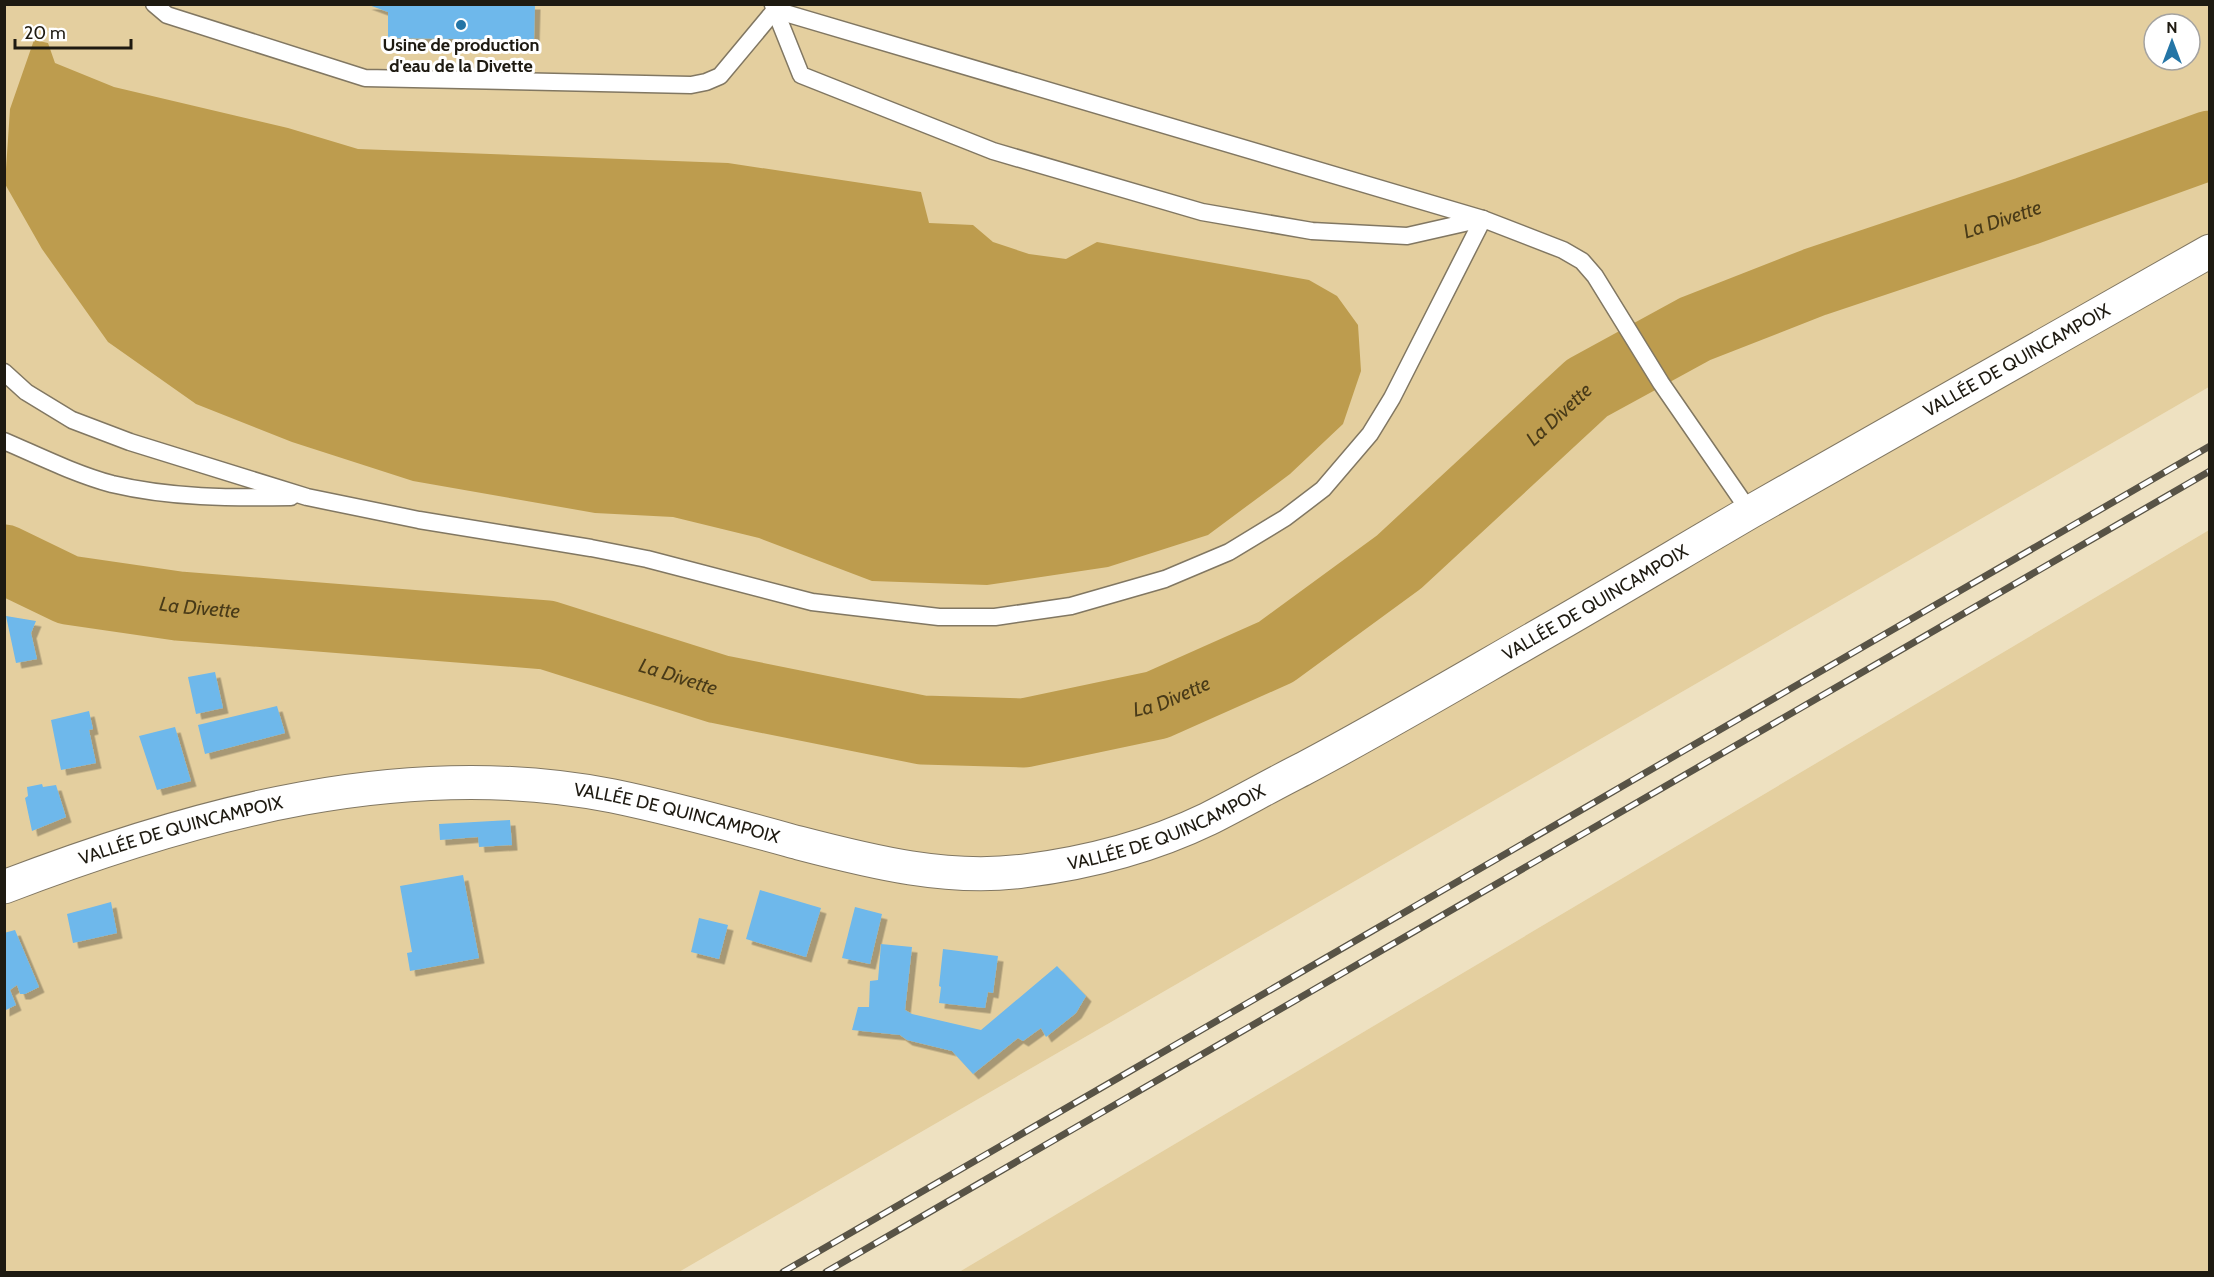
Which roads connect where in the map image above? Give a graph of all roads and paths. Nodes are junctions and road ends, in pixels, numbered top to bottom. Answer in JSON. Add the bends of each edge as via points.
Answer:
{"nodes":[{"id":1,"x":154,"y":4,"type":"edge"},
{"id":2,"x":774,"y":7,"type":"edge"},
{"id":3,"x":1483,"y":219,"type":"junction"},
{"id":4,"x":2210,"y":251,"type":"edge"},
{"id":5,"x":4,"y":372,"type":"edge"},
{"id":6,"x":4,"y":441,"type":"edge"},
{"id":7,"x":307,"y":497,"type":"junction"},
{"id":8,"x":1749,"y":512,"type":"junction"},
{"id":9,"x":4,"y":887,"type":"edge"}],
"edges":[{"from":1,"to":2,"type":"lane","via":[[166,15],[365,78],[691,85],[720,76]]},
{"from":2,"to":3,"type":"lane"},
{"from":2,"to":3,"type":"lane","via":[[801,75],[993,151],[1202,212],[1312,231],[1407,236]]},
{"from":3,"to":7,"type":"lane","via":[[1392,398],[1370,435],[1323,489],[1229,552],[1165,579],[1071,606],[995,617],[939,617],[812,602],[636,557]]},
{"from":3,"to":8,"type":"lane","via":[[1582,261]]},
{"from":4,"to":8,"type":"main road","name":"VALLÉE DE QUINCAMPOIX"},
{"from":5,"to":7,"type":"lane","via":[[26,392],[72,420]]},
{"from":6,"to":7,"type":"lane","via":[[110,483],[162,494]]},
{"from":8,"to":9,"type":"main road","name":"VALLÉE DE QUINCAMPOIX","via":[[1344,747],[1203,822],[1135,848],[1079,863],[1014,872],[958,873],[897,865],[613,796],[552,786],[467,781],[338,791],[281,802],[133,842]]}]}
